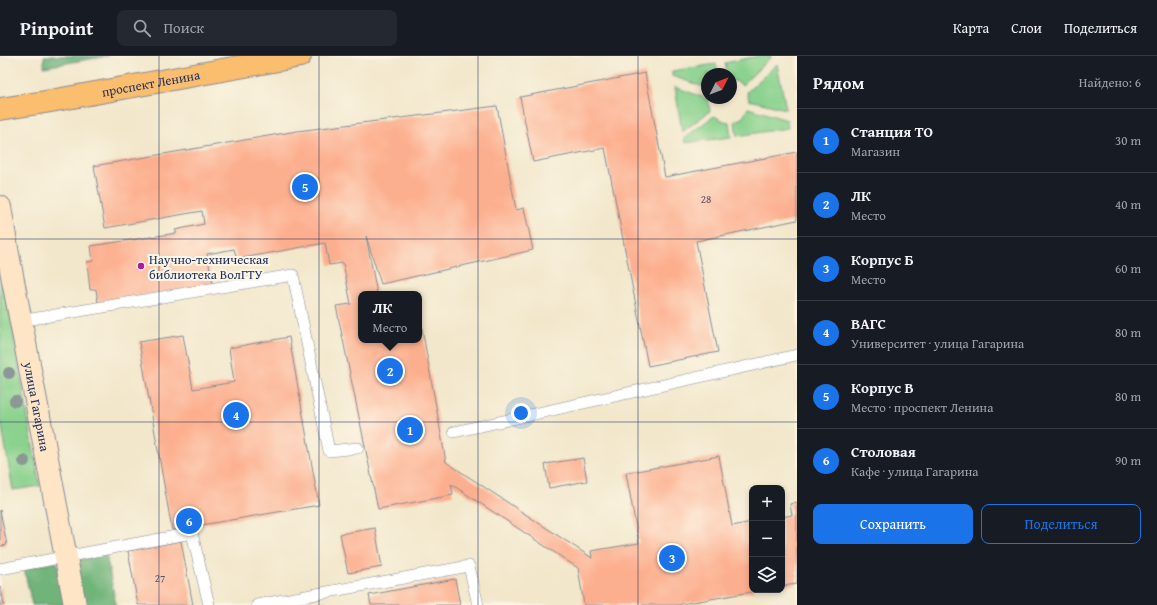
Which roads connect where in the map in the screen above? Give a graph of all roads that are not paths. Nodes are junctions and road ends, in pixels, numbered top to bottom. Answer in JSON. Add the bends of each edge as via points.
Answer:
{"nodes":[{"id":1,"x":300,"y":56,"type":"edge"},
{"id":2,"x":0,"y":109,"type":"edge"},
{"id":3,"x":0,"y":207,"type":"edge"},
{"id":4,"x":4,"y":254,"type":"edge"},
{"id":5,"x":20,"y":321,"type":"junction"},
{"id":6,"x":797,"y":355,"type":"edge"},
{"id":7,"x":454,"y":432,"type":"dead end"},
{"id":8,"x":358,"y":448,"type":"dead end"},
{"id":9,"x":65,"y":557,"type":"junction"},
{"id":10,"x":0,"y":568,"type":"edge"},
{"id":11,"x":75,"y":605,"type":"edge"},
{"id":12,"x":209,"y":605,"type":"edge"},
{"id":13,"x":258,"y":605,"type":"edge"},
{"id":14,"x":478,"y":605,"type":"edge"}],
"edges":[{"from":1,"to":2,"type":"main road","name":"проспект Ленина"},
{"from":3,"to":4,"type":"street","name":"улица Гагарина"},
{"from":4,"to":5,"type":"street","name":"улица Гагарина"},
{"from":5,"to":8,"type":"lane","via":[[293,275],[329,451]]},
{"from":5,"to":9,"type":"street","name":"улица Гагарина"},
{"from":6,"to":7,"type":"lane"},
{"from":9,"to":10,"type":"lane"},
{"from":9,"to":11,"type":"street","name":"улица Гагарина"},
{"from":9,"to":12,"type":"lane","via":[[192,534]]},
{"from":13,"to":14,"type":"lane","via":[[469,566]]}]}
